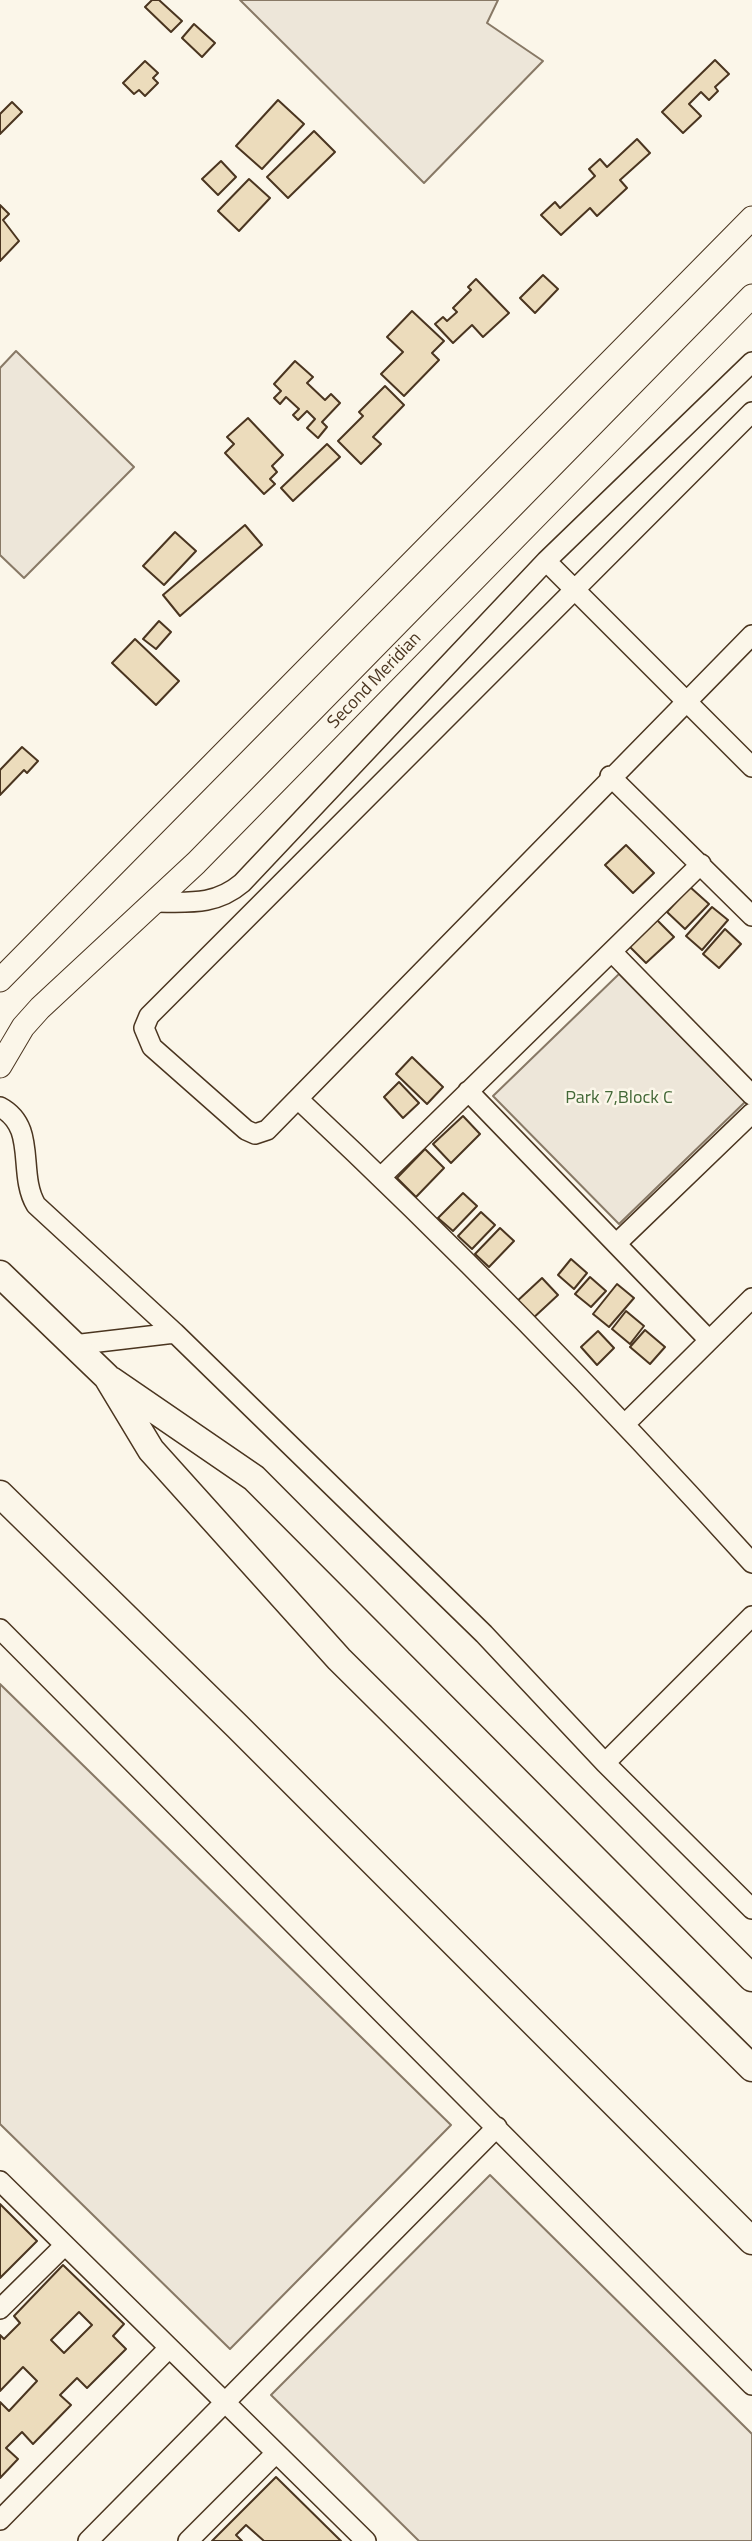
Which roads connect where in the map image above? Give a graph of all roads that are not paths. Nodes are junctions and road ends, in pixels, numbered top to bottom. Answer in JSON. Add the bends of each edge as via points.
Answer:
{"nodes":[{"id":1,"x":752,"y":218,"type":"edge"},
{"id":2,"x":752,"y":296,"type":"edge"},
{"id":3,"x":752,"y":362,"type":"edge"},
{"id":4,"x":752,"y":412,"type":"edge"},
{"id":5,"x":546,"y":561,"type":"junction"},
{"id":6,"x":573,"y":590,"type":"junction"},
{"id":7,"x":752,"y":635,"type":"edge"},
{"id":8,"x":687,"y":700,"type":"junction"},
{"id":9,"x":752,"y":766,"type":"edge"},
{"id":10,"x":610,"y":776,"type":"junction"},
{"id":11,"x":701,"y":864,"type":"junction"},
{"id":12,"x":154,"y":902,"type":"junction"},
{"id":13,"x":752,"y":916,"type":"edge"},
{"id":14,"x":612,"y":951,"type":"junction"},
{"id":15,"x":0,"y":980,"type":"edge"},
{"id":16,"x":0,"y":1066,"type":"edge"},
{"id":17,"x":468,"y":1091,"type":"junction"},
{"id":18,"x":752,"y":1095,"type":"edge"},
{"id":19,"x":298,"y":1099,"type":"junction"},
{"id":20,"x":0,"y":1107,"type":"edge"},
{"id":21,"x":752,"y":1112,"type":"edge"},
{"id":22,"x":381,"y":1177,"type":"junction"},
{"id":23,"x":616,"y":1244,"type":"junction"},
{"id":24,"x":0,"y":1274,"type":"edge"},
{"id":25,"x":752,"y":1298,"type":"edge"},
{"id":26,"x":175,"y":1333,"type":"junction"},
{"id":27,"x":708,"y":1339,"type":"junction"},
{"id":28,"x":73,"y":1345,"type":"junction"},
{"id":29,"x":107,"y":1377,"type":"junction"},
{"id":30,"x":626,"y":1423,"type":"junction"},
{"id":31,"x":0,"y":1494,"type":"edge"},
{"id":32,"x":752,"y":1563,"type":"edge"},
{"id":33,"x":752,"y":1616,"type":"edge"},
{"id":34,"x":0,"y":1629,"type":"edge"},
{"id":35,"x":605,"y":1763,"type":"junction"},
{"id":36,"x":752,"y":1909,"type":"edge"},
{"id":37,"x":752,"y":1978,"type":"edge"},
{"id":38,"x":752,"y":2068,"type":"edge"},
{"id":39,"x":497,"y":2127,"type":"junction"},
{"id":40,"x":0,"y":2180,"type":"edge"},
{"id":41,"x":752,"y":2241,"type":"edge"},
{"id":42,"x":65,"y":2245,"type":"junction"},
{"id":43,"x":0,"y":2309,"type":"edge"},
{"id":44,"x":169,"y":2348,"type":"junction"},
{"id":45,"x":752,"y":2385,"type":"edge"},
{"id":46,"x":225,"y":2403,"type":"junction"},
{"id":47,"x":276,"y":2453,"type":"junction"},
{"id":48,"x":0,"y":2520,"type":"edge"},
{"id":49,"x":88,"y":2541,"type":"edge"},
{"id":50,"x":188,"y":2541,"type":"edge"},
{"id":51,"x":366,"y":2541,"type":"edge"}],
"edges":[{"from":1,"to":15,"type":"street"},
{"from":2,"to":12,"type":"street","name":"Second Meridian"},
{"from":3,"to":5,"type":"street"},
{"from":4,"to":6,"type":"street"},
{"from":5,"to":6,"type":"street"},
{"from":5,"to":12,"type":"street","via":[[228,895],[197,902]]},
{"from":6,"to":8,"type":"street"},
{"from":6,"to":19,"type":"street","via":[[149,1016],[144,1028],[152,1047],[246,1130],[255,1134],[267,1130]]},
{"from":7,"to":8,"type":"street"},
{"from":8,"to":9,"type":"street"},
{"from":8,"to":10,"type":"street"},
{"from":10,"to":11,"type":"street"},
{"from":10,"to":19,"type":"street"},
{"from":11,"to":13,"type":"street"},
{"from":11,"to":14,"type":"street"},
{"from":12,"to":16,"type":"street","name":"Second Meridian","via":[[40,1009],[18,1034]]},
{"from":14,"to":17,"type":"street"},
{"from":14,"to":18,"type":"street"},
{"from":17,"to":22,"type":"street"},
{"from":17,"to":23,"type":"street"},
{"from":19,"to":22,"type":"street"},
{"from":20,"to":26,"type":"street","via":[[13,1115],[23,1131],[28,1192],[36,1205]]},
{"from":21,"to":23,"type":"street"},
{"from":22,"to":30,"type":"street"},
{"from":23,"to":27,"type":"street"},
{"from":24,"to":28,"type":"main road"},
{"from":25,"to":27,"type":"street"},
{"from":26,"to":28,"type":"street"},
{"from":26,"to":35,"type":"street","via":[[484,1634]]},
{"from":27,"to":30,"type":"street"},
{"from":28,"to":29,"type":"main road"},
{"from":29,"to":37,"type":"main road","via":[[254,1478]]},
{"from":29,"to":38,"type":"main road","via":[[150,1450],[339,1659]]},
{"from":30,"to":32,"type":"street"},
{"from":31,"to":41,"type":"main road"},
{"from":33,"to":35,"type":"street"},
{"from":34,"to":39,"type":"street"},
{"from":35,"to":36,"type":"street"},
{"from":39,"to":45,"type":"street"},
{"from":39,"to":46,"type":"street"},
{"from":40,"to":42,"type":"street"},
{"from":42,"to":43,"type":"street"},
{"from":42,"to":44,"type":"street"},
{"from":44,"to":46,"type":"street"},
{"from":44,"to":48,"type":"street"},
{"from":46,"to":47,"type":"street"},
{"from":46,"to":49,"type":"street"},
{"from":47,"to":50,"type":"street"},
{"from":47,"to":51,"type":"street"}]}
